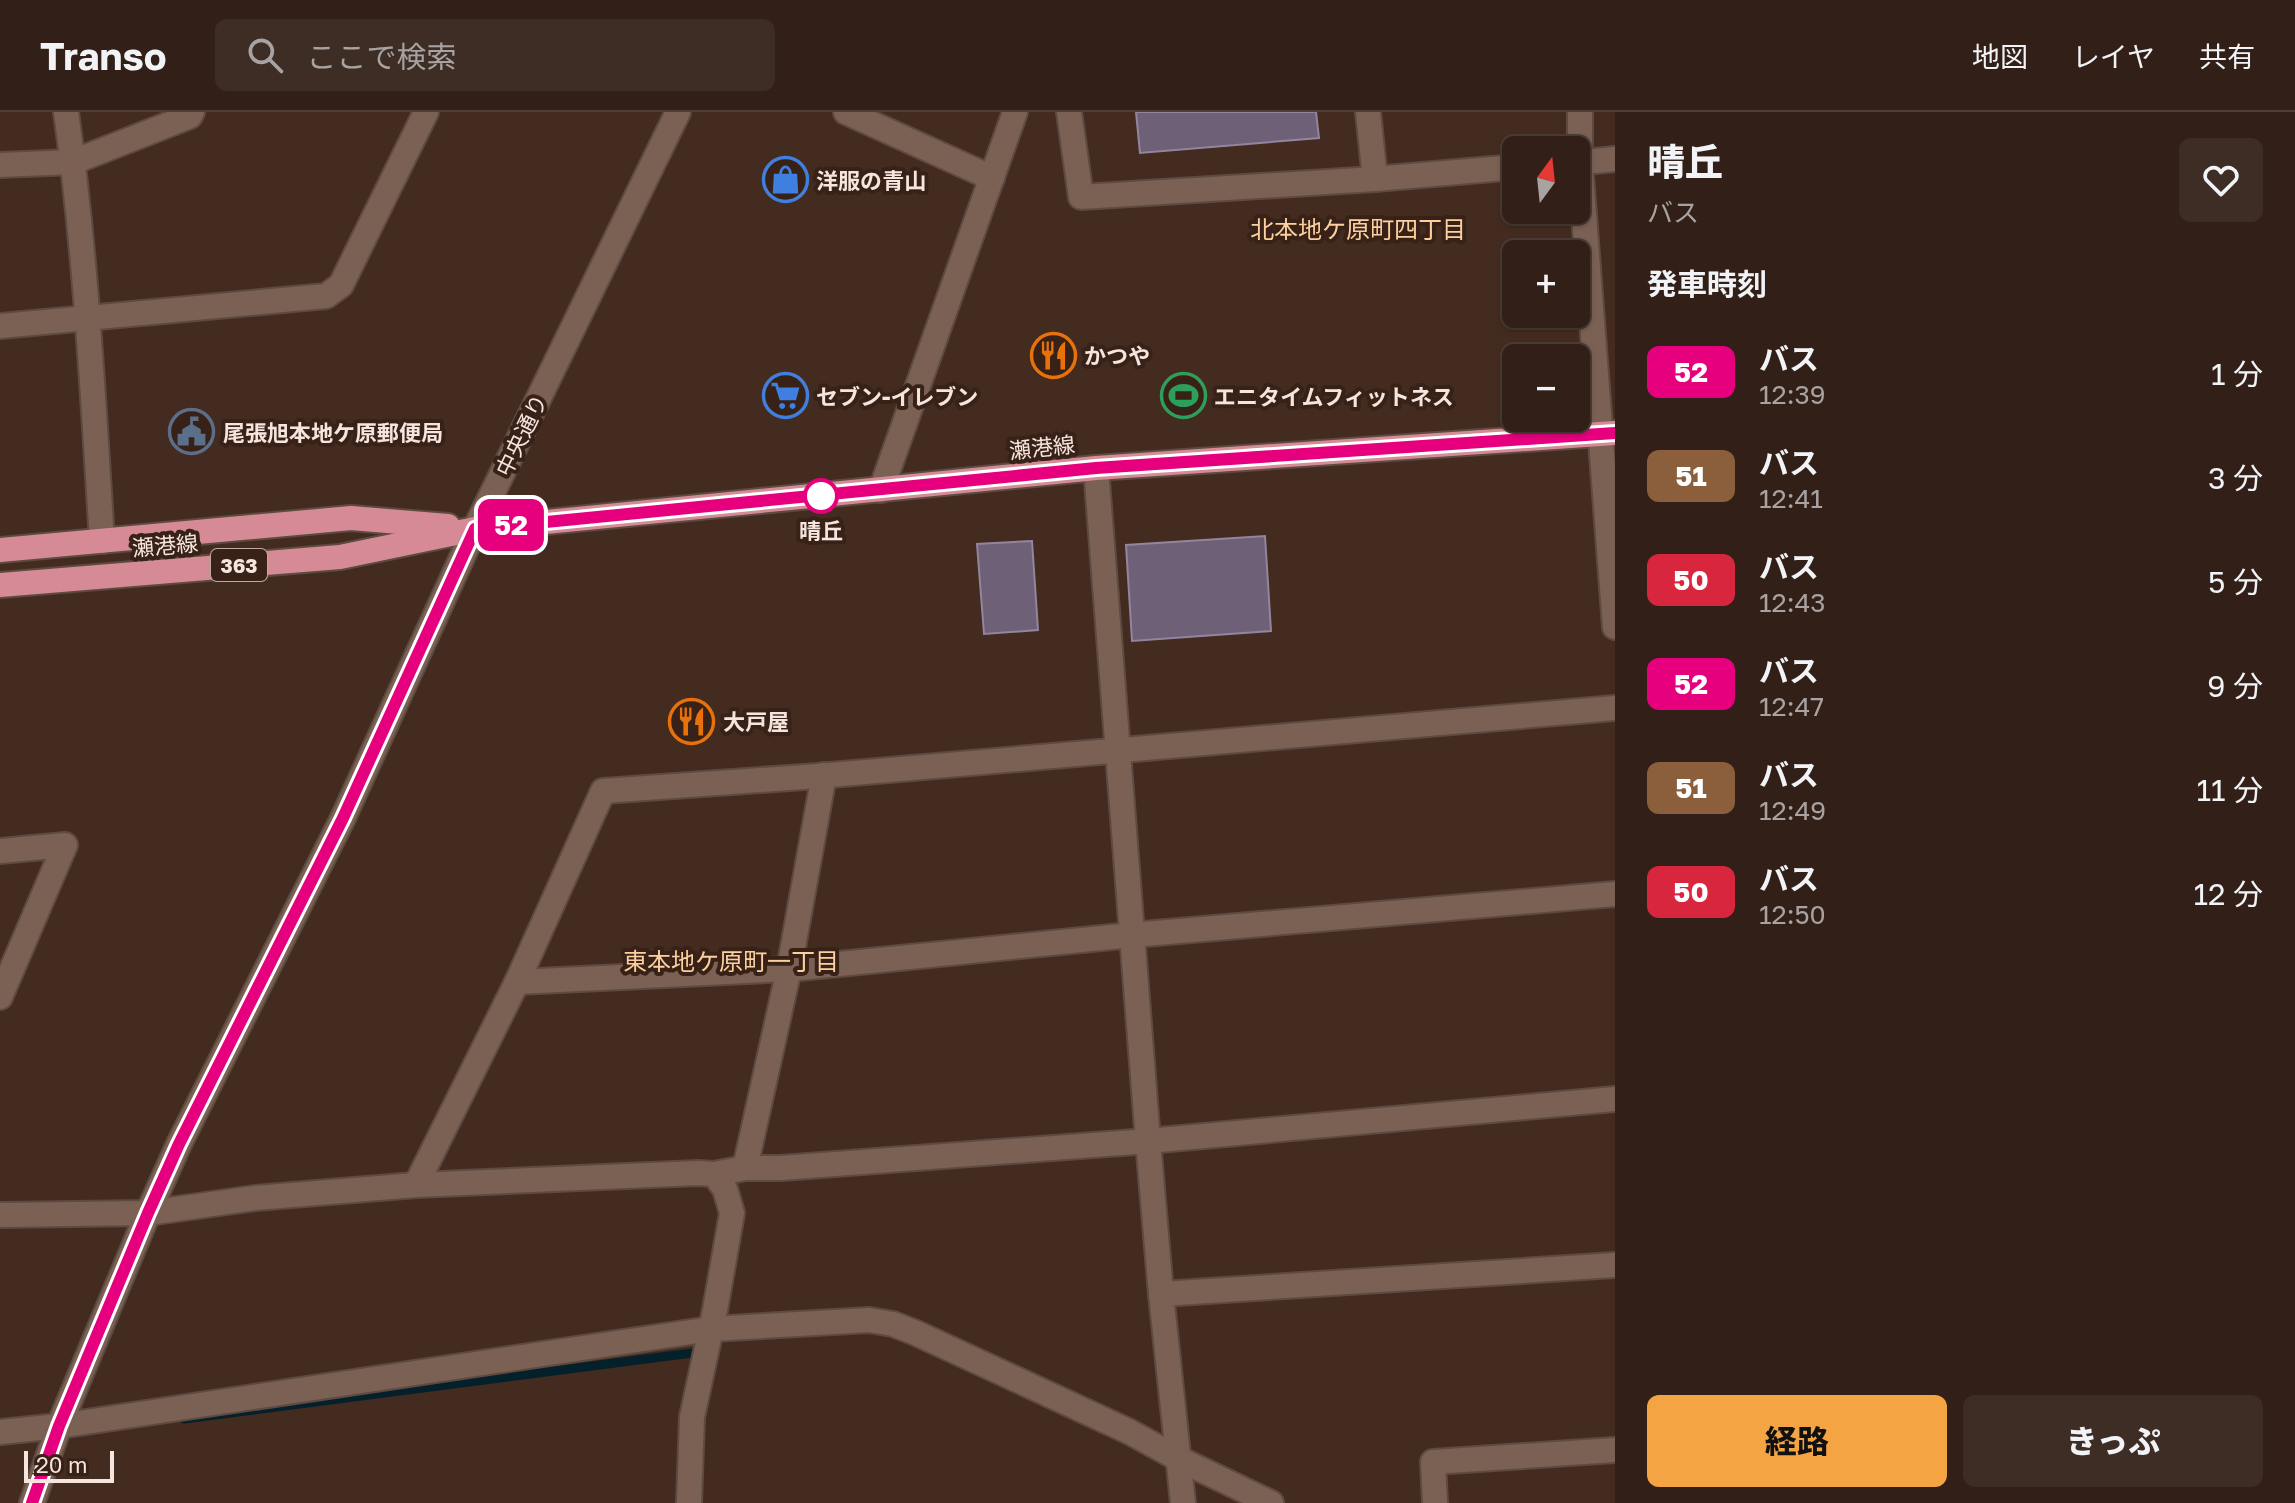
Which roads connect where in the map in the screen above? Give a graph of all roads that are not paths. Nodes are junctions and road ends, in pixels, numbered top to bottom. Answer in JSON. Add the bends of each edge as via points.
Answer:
{"nodes":[{"id":1,"x":66,"y":112,"type":"edge"},
{"id":2,"x":192,"y":112,"type":"edge"},
{"id":3,"x":426,"y":112,"type":"edge"},
{"id":4,"x":678,"y":112,"type":"edge"},
{"id":5,"x":846,"y":112,"type":"edge"},
{"id":6,"x":1015,"y":112,"type":"edge"},
{"id":7,"x":1069,"y":112,"type":"edge"},
{"id":8,"x":1368,"y":112,"type":"edge"},
{"id":9,"x":1580,"y":112,"type":"edge"},
{"id":10,"x":1579,"y":136,"type":"edge"},
{"id":11,"x":1615,"y":159,"type":"edge"},
{"id":12,"x":1590,"y":161,"type":"edge"},
{"id":13,"x":73,"y":162,"type":"junction"},
{"id":14,"x":0,"y":165,"type":"edge"},
{"id":15,"x":1502,"y":168,"type":"edge"},
{"id":16,"x":992,"y":178,"type":"junction"},
{"id":17,"x":1375,"y":179,"type":"junction"},
{"id":18,"x":1585,"y":224,"type":"edge"},
{"id":19,"x":89,"y":319,"type":"junction"},
{"id":20,"x":0,"y":326,"type":"edge"},
{"id":21,"x":1607,"y":434,"type":"edge"},
{"id":22,"x":1096,"y":468,"type":"junction"},
{"id":23,"x":881,"y":490,"type":"junction"},
{"id":24,"x":475,"y":529,"type":"junction"},
{"id":25,"x":102,"y":541,"type":"junction"},
{"id":26,"x":0,"y":550,"type":"edge"},
{"id":27,"x":0,"y":585,"type":"edge"},
{"id":28,"x":1615,"y":627,"type":"edge"},
{"id":29,"x":1615,"y":708,"type":"edge"},
{"id":30,"x":1119,"y":750,"type":"junction"},
{"id":31,"x":824,"y":775,"type":"junction"},
{"id":32,"x":0,"y":851,"type":"edge"},
{"id":33,"x":1615,"y":894,"type":"edge"},
{"id":34,"x":1132,"y":935,"type":"junction"},
{"id":35,"x":789,"y":969,"type":"junction"},
{"id":36,"x":517,"y":982,"type":"junction"},
{"id":37,"x":0,"y":997,"type":"edge"},
{"id":38,"x":1615,"y":1099,"type":"edge"},
{"id":39,"x":1148,"y":1141,"type":"junction"},
{"id":40,"x":745,"y":1168,"type":"junction"},
{"id":41,"x":714,"y":1174,"type":"junction"},
{"id":42,"x":416,"y":1185,"type":"junction"},
{"id":43,"x":148,"y":1213,"type":"junction"},
{"id":44,"x":0,"y":1215,"type":"edge"},
{"id":45,"x":1615,"y":1265,"type":"edge"},
{"id":46,"x":1161,"y":1294,"type":"junction"},
{"id":47,"x":711,"y":1329,"type":"junction"},
{"id":48,"x":59,"y":1426,"type":"junction"},
{"id":49,"x":0,"y":1432,"type":"edge"},
{"id":50,"x":1615,"y":1450,"type":"edge"},
{"id":51,"x":1179,"y":1459,"type":"junction"},
{"id":52,"x":32,"y":1503,"type":"edge"},
{"id":53,"x":689,"y":1503,"type":"edge"},
{"id":54,"x":1183,"y":1503,"type":"edge"},
{"id":55,"x":1271,"y":1503,"type":"edge"},
{"id":56,"x":1435,"y":1503,"type":"edge"}],
"edges":[{"from":1,"to":13,"type":"street"},
{"from":2,"to":13,"type":"street"},
{"from":3,"to":19,"type":"street","via":[[341,285],[326,296]]},
{"from":4,"to":24,"type":"street","name":"中央通り"},
{"from":5,"to":16,"type":"street"},
{"from":6,"to":16,"type":"street"},
{"from":7,"to":17,"type":"street","via":[[1081,197]]},
{"from":8,"to":17,"type":"street"},
{"from":9,"to":10,"type":"street"},
{"from":11,"to":12,"type":"street"},
{"from":13,"to":14,"type":"street"},
{"from":13,"to":19,"type":"street"},
{"from":15,"to":17,"type":"street"},
{"from":16,"to":23,"type":"street"},
{"from":18,"to":21,"type":"street"},
{"from":19,"to":20,"type":"street"},
{"from":19,"to":25,"type":"street"},
{"from":21,"to":22,"type":"highway","name":"瀬港線","number":"363"},
{"from":21,"to":28,"type":"street"},
{"from":22,"to":23,"type":"highway","name":"瀬港線","number":"363"},
{"from":22,"to":30,"type":"street"},
{"from":23,"to":24,"type":"highway","name":"瀬港線","number":"363"},
{"from":24,"to":25,"type":"highway","name":"瀬港線","number":"363","via":[[351,518]]},
{"from":24,"to":27,"type":"highway","name":"瀬港線","number":"363","via":[[340,557]]},
{"from":24,"to":43,"type":"street","name":"中央通り","via":[[343,818]]},
{"from":25,"to":26,"type":"highway","name":"瀬港線","number":"363"},
{"from":29,"to":30,"type":"street"},
{"from":30,"to":31,"type":"street"},
{"from":30,"to":34,"type":"street"},
{"from":31,"to":35,"type":"street"},
{"from":31,"to":36,"type":"street","via":[[603,791]]},
{"from":32,"to":37,"type":"street","via":[[65,845]]},
{"from":33,"to":34,"type":"street"},
{"from":34,"to":35,"type":"street"},
{"from":34,"to":39,"type":"street"},
{"from":35,"to":36,"type":"street"},
{"from":35,"to":40,"type":"street"},
{"from":36,"to":42,"type":"street"},
{"from":38,"to":39,"type":"street"},
{"from":39,"to":40,"type":"street"},
{"from":39,"to":46,"type":"street"},
{"from":40,"to":41,"type":"street"},
{"from":41,"to":42,"type":"street"},
{"from":41,"to":47,"type":"street","via":[[732,1213]]},
{"from":42,"to":43,"type":"street"},
{"from":43,"to":44,"type":"street"},
{"from":43,"to":48,"type":"street","name":"中央通り"},
{"from":45,"to":46,"type":"street"},
{"from":46,"to":51,"type":"street"},
{"from":47,"to":48,"type":"street"},
{"from":47,"to":51,"type":"street","via":[[869,1320],[893,1324]]},
{"from":47,"to":53,"type":"street","via":[[692,1417]]},
{"from":48,"to":49,"type":"street"},
{"from":48,"to":52,"type":"street","name":"中央通り"},
{"from":50,"to":56,"type":"street","via":[[1433,1462]]},
{"from":51,"to":54,"type":"street"},
{"from":51,"to":55,"type":"street"}]}
